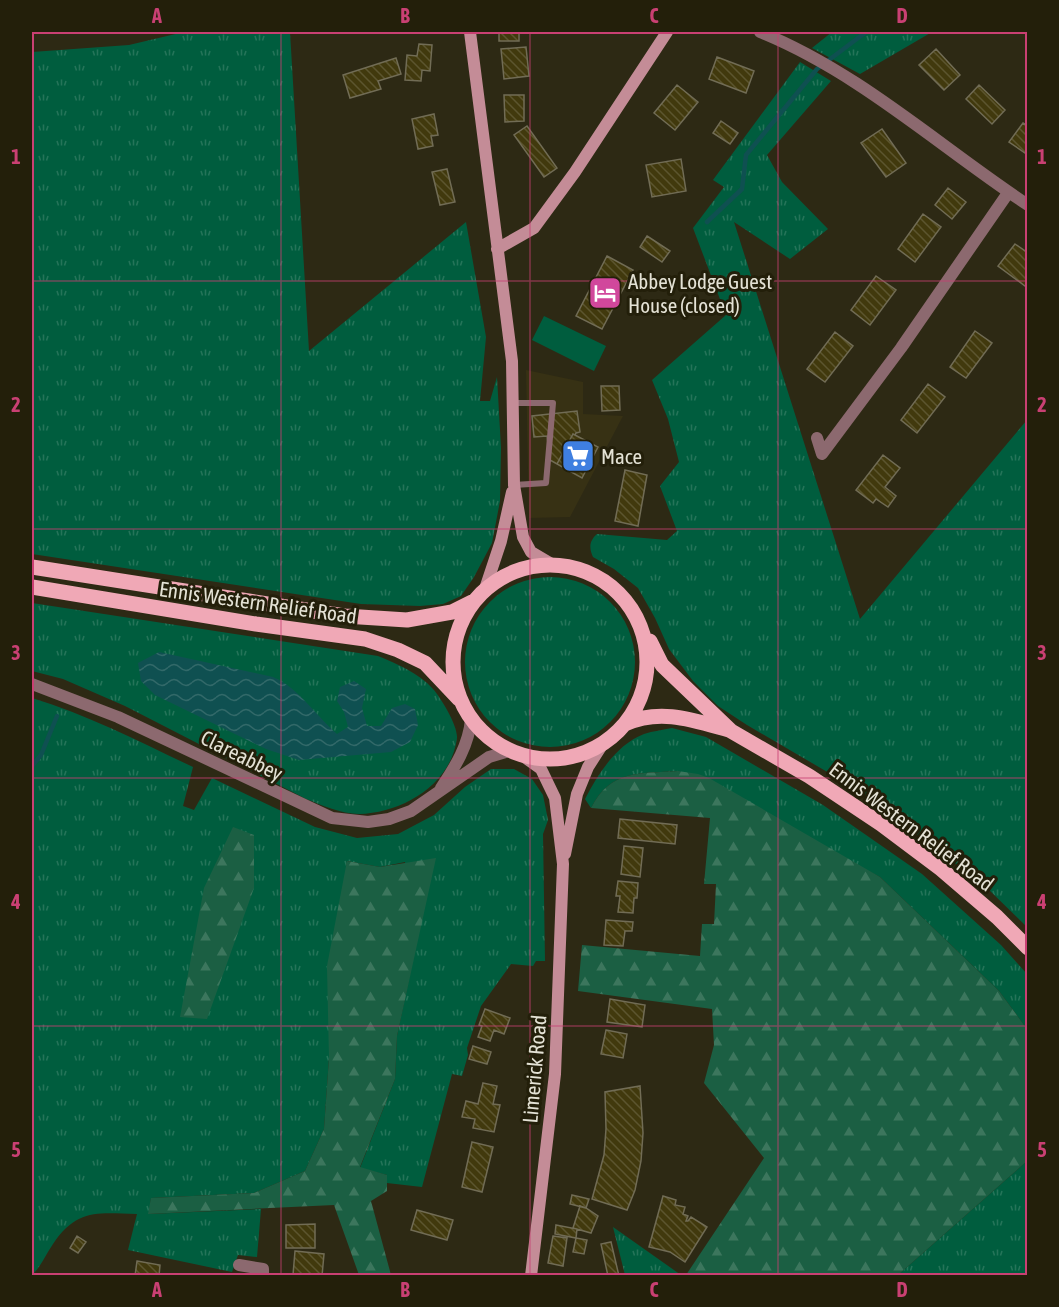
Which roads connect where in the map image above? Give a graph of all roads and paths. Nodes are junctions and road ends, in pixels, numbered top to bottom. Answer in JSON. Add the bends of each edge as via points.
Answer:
{"nodes":[{"id":1,"x":470,"y":32,"type":"edge"},
{"id":2,"x":667,"y":32,"type":"edge"},
{"id":3,"x":760,"y":32,"type":"edge"},
{"id":4,"x":1008,"y":192,"type":"junction"},
{"id":5,"x":1028,"y":205,"type":"edge"},
{"id":6,"x":497,"y":249,"type":"junction"},
{"id":7,"x":513,"y":403,"type":"junction"},
{"id":8,"x":817,"y":438,"type":"dead end"},
{"id":9,"x":514,"y":485,"type":"junction"},
{"id":10,"x":553,"y":565,"type":"junction"},
{"id":11,"x":32,"y":567,"type":"edge"},
{"id":12,"x":32,"y":587,"type":"edge"},
{"id":13,"x":485,"y":589,"type":"junction"},
{"id":14,"x":472,"y":602,"type":"junction"},
{"id":15,"x":641,"y":625,"type":"junction"},
{"id":16,"x":32,"y":684,"type":"edge"},
{"id":17,"x":459,"y":699,"type":"junction"},
{"id":18,"x":471,"y":719,"type":"junction"},
{"id":19,"x":625,"y":724,"type":"junction"},
{"id":20,"x":731,"y":731,"type":"junction"},
{"id":21,"x":604,"y":742,"type":"junction"},
{"id":22,"x":516,"y":753,"type":"junction"},
{"id":23,"x":437,"y":794,"type":"junction"},
{"id":24,"x":563,"y":864,"type":"junction"},
{"id":25,"x":1028,"y":948,"type":"edge"},
{"id":26,"x":239,"y":1265,"type":"dead end"},
{"id":27,"x":263,"y":1275,"type":"edge"},
{"id":28,"x":531,"y":1275,"type":"edge"}],
"edges":[{"from":1,"to":6,"type":"main road"},
{"from":2,"to":6,"type":"main road","via":[[534,228]]},
{"from":3,"to":4,"type":"street","via":[[832,68]]},
{"from":4,"to":5,"type":"street"},
{"from":4,"to":8,"type":"street","via":[[901,348],[822,454]]},
{"from":6,"to":7,"type":"main road","via":[[512,361]]},
{"from":7,"to":9,"type":"main road"},
{"from":7,"to":9,"type":"lane","via":[[553,403],[546,483]]},
{"from":9,"to":10,"type":"main road","via":[[527,545],[531,552]]},
{"from":9,"to":13,"type":"main road"},
{"from":10,"to":13,"type":"main road","via":[[513,574]]},
{"from":10,"to":15,"type":"main road","via":[[603,580],[631,606]]},
{"from":11,"to":14,"type":"main road","name":"Ennis Western Relief Road","via":[[345,616],[407,620],[452,612]]},
{"from":12,"to":17,"type":"main road","name":"Ennis Western Relief Road","via":[[365,639],[425,663]]},
{"from":13,"to":14,"type":"main road"},
{"from":14,"to":17,"type":"main road","via":[[457,631],[453,650]]},
{"from":15,"to":19,"type":"main road","via":[[648,668],[644,690]]},
{"from":15,"to":20,"type":"main road","name":"Ennis Western Relief Road","via":[[662,665]]},
{"from":16,"to":23,"type":"street","name":"Clareabbey","via":[[118,717],[332,818],[368,822],[389,819],[411,811]]},
{"from":17,"to":18,"type":"main road"},
{"from":18,"to":22,"type":"main road"},
{"from":18,"to":23,"type":"street","name":"Clareabbey","via":[[470,734],[456,765]]},
{"from":19,"to":20,"type":"main road","name":"Ennis Western Relief Road","via":[[661,715]]},
{"from":19,"to":21,"type":"main road"},
{"from":20,"to":25,"type":"main road","name":"Ennis Western Relief Road","via":[[881,824],[941,869]]},
{"from":21,"to":22,"type":"main road","via":[[555,758]]},
{"from":21,"to":24,"type":"main road","via":[[577,794]]},
{"from":22,"to":23,"type":"street","name":"Clareabbey","via":[[489,757]]},
{"from":22,"to":24,"type":"main road","via":[[541,770],[555,798]]},
{"from":24,"to":28,"type":"main road","name":"Limerick Road","via":[[555,1074]]},
{"from":26,"to":27,"type":"street","via":[[263,1269]]}]}
